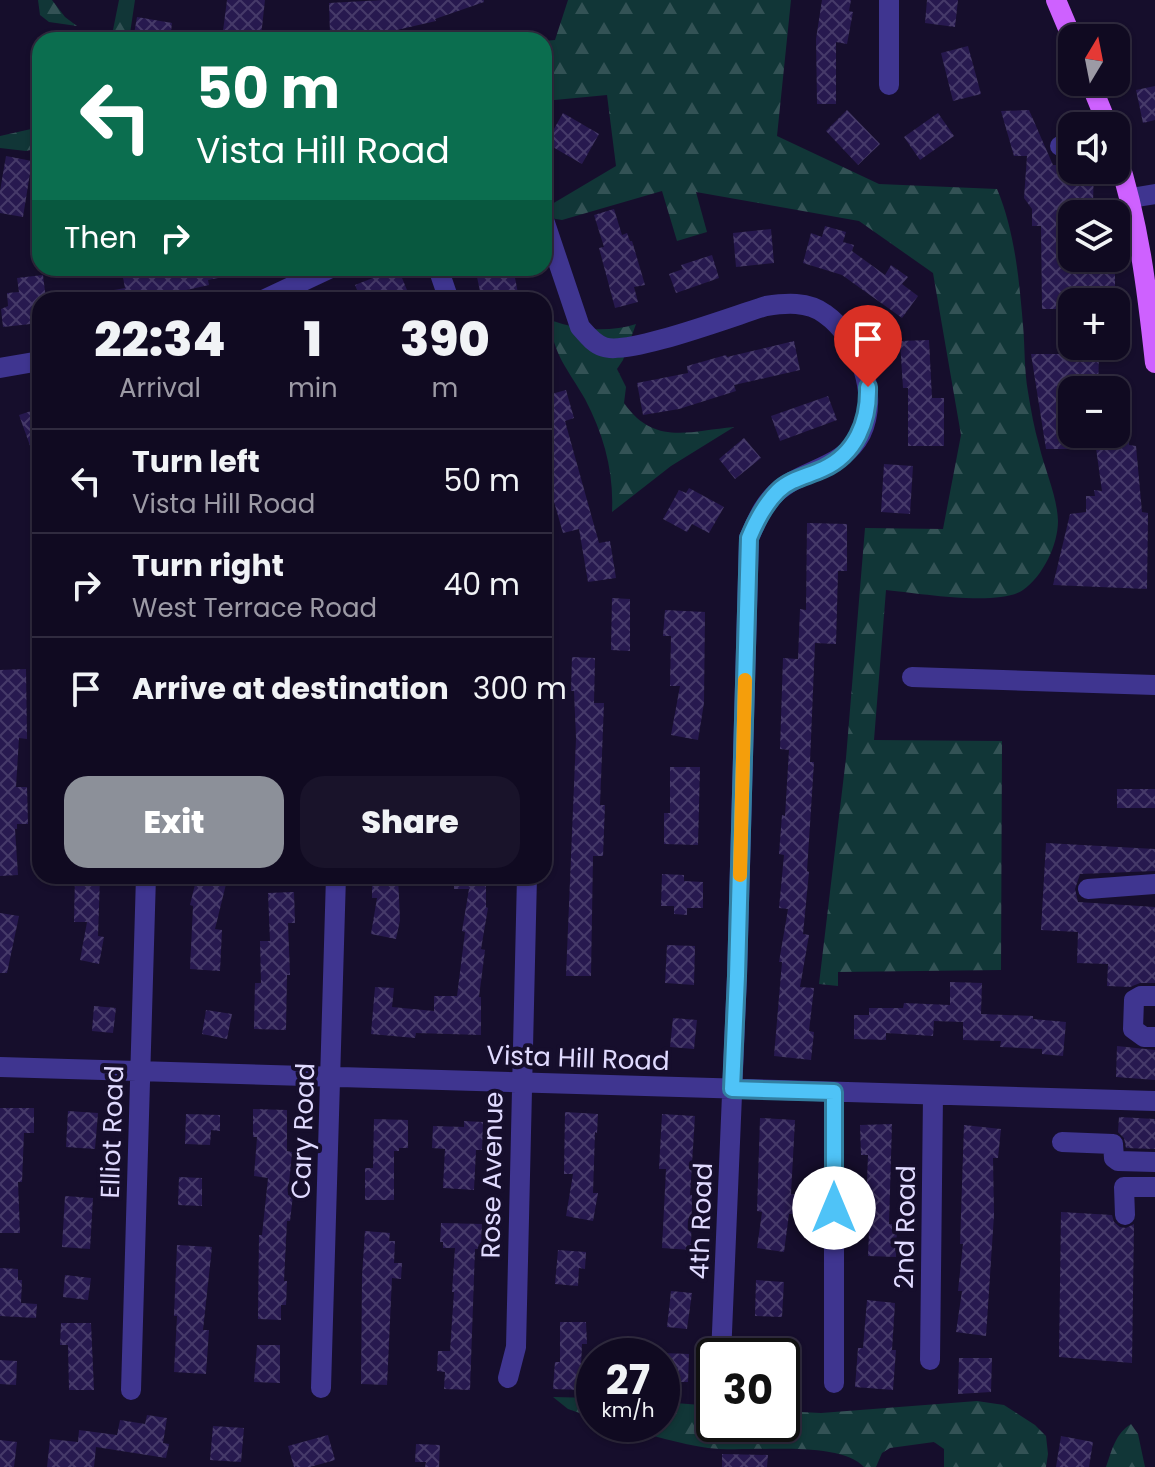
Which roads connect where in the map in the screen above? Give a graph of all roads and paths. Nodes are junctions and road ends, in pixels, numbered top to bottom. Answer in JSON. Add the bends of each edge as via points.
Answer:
{"nodes":[{"id":1,"x":889,"y":0,"type":"edge"},
{"id":2,"x":1056,"y":0,"type":"edge"},
{"id":3,"x":1066,"y":24,"type":"edge"},
{"id":4,"x":889,"y":85,"type":"dead end"},
{"id":5,"x":1126,"y":184,"type":"edge"},
{"id":6,"x":1155,"y":194,"type":"edge"},
{"id":7,"x":1131,"y":198,"type":"junction"},
{"id":8,"x":552,"y":244,"type":"edge"},
{"id":9,"x":314,"y":276,"type":"edge"},
{"id":10,"x":280,"y":292,"type":"edge"},
{"id":11,"x":32,"y":362,"type":"edge"},
{"id":12,"x":1155,"y":363,"type":"edge"},
{"id":13,"x":0,"y":368,"type":"edge"},
{"id":14,"x":912,"y":677,"type":"dead end"},
{"id":15,"x":1155,"y":685,"type":"edge"},
{"id":16,"x":146,"y":884,"type":"edge"},
{"id":17,"x":336,"y":884,"type":"edge"},
{"id":18,"x":527,"y":884,"type":"edge"},
{"id":19,"x":1155,"y":884,"type":"edge"},
{"id":20,"x":1088,"y":889,"type":"dead end"},
{"id":21,"x":1155,"y":996,"type":"edge"},
{"id":22,"x":1155,"y":1037,"type":"edge"},
{"id":23,"x":0,"y":1067,"type":"edge"},
{"id":24,"x":140,"y":1071,"type":"junction"},
{"id":25,"x":331,"y":1077,"type":"junction"},
{"id":26,"x":520,"y":1083,"type":"junction"},
{"id":27,"x":732,"y":1089,"type":"junction"},
{"id":28,"x":834,"y":1092,"type":"junction"},
{"id":29,"x":933,"y":1095,"type":"junction"},
{"id":30,"x":1155,"y":1101,"type":"edge"},
{"id":31,"x":1062,"y":1142,"type":"dead end"},
{"id":32,"x":1155,"y":1162,"type":"edge"},
{"id":33,"x":1155,"y":1187,"type":"edge"},
{"id":34,"x":1125,"y":1215,"type":"dead end"},
{"id":35,"x":722,"y":1338,"type":"edge"},
{"id":36,"x":930,"y":1360,"type":"dead end"},
{"id":37,"x":508,"y":1378,"type":"dead end"},
{"id":38,"x":834,"y":1383,"type":"dead end"},
{"id":39,"x":321,"y":1388,"type":"dead end"},
{"id":40,"x":131,"y":1390,"type":"dead end"}],
"edges":[{"from":1,"to":4,"type":"street"},
{"from":2,"to":3,"type":"main road"},
{"from":5,"to":7,"type":"main road"},
{"from":6,"to":7,"type":"street"},
{"from":7,"to":12,"type":"main road"},
{"from":8,"to":27,"type":"street","name":"4th Road","via":[[580,327],[605,348],[629,348],[789,303],[824,313],[848,337],[868,387],[861,434],[826,468],[779,490],[759,513],[749,538]]},
{"from":9,"to":10,"type":"street"},
{"from":11,"to":13,"type":"street"},
{"from":14,"to":15,"type":"street"},
{"from":16,"to":24,"type":"street","name":"Elliot Road"},
{"from":17,"to":25,"type":"street","name":"Cary Road"},
{"from":18,"to":26,"type":"street","name":"Rose Avenue"},
{"from":19,"to":20,"type":"street"},
{"from":21,"to":22,"type":"street","via":[[1134,1000],[1132,1025],[1144,1037]]},
{"from":23,"to":24,"type":"street","name":"Vista Hill Road"},
{"from":24,"to":25,"type":"street","name":"Vista Hill Road"},
{"from":24,"to":40,"type":"street","name":"Elliot Road"},
{"from":25,"to":26,"type":"street","name":"Vista Hill Road"},
{"from":25,"to":39,"type":"street","name":"Cary Road"},
{"from":26,"to":27,"type":"street","name":"Vista Hill Road"},
{"from":26,"to":37,"type":"street","name":"Rose Avenue","via":[[516,1343]]},
{"from":27,"to":28,"type":"street","name":"Vista Hill Road"},
{"from":27,"to":35,"type":"street","name":"4th Road"},
{"from":28,"to":29,"type":"street","name":"Vista Hill Road"},
{"from":28,"to":38,"type":"street"},
{"from":29,"to":30,"type":"street","name":"Vista Hill Road"},
{"from":29,"to":36,"type":"street","name":"2nd Road"},
{"from":31,"to":32,"type":"street","via":[[1113,1144],[1118,1161]]},
{"from":33,"to":34,"type":"street","via":[[1124,1187]]}]}
